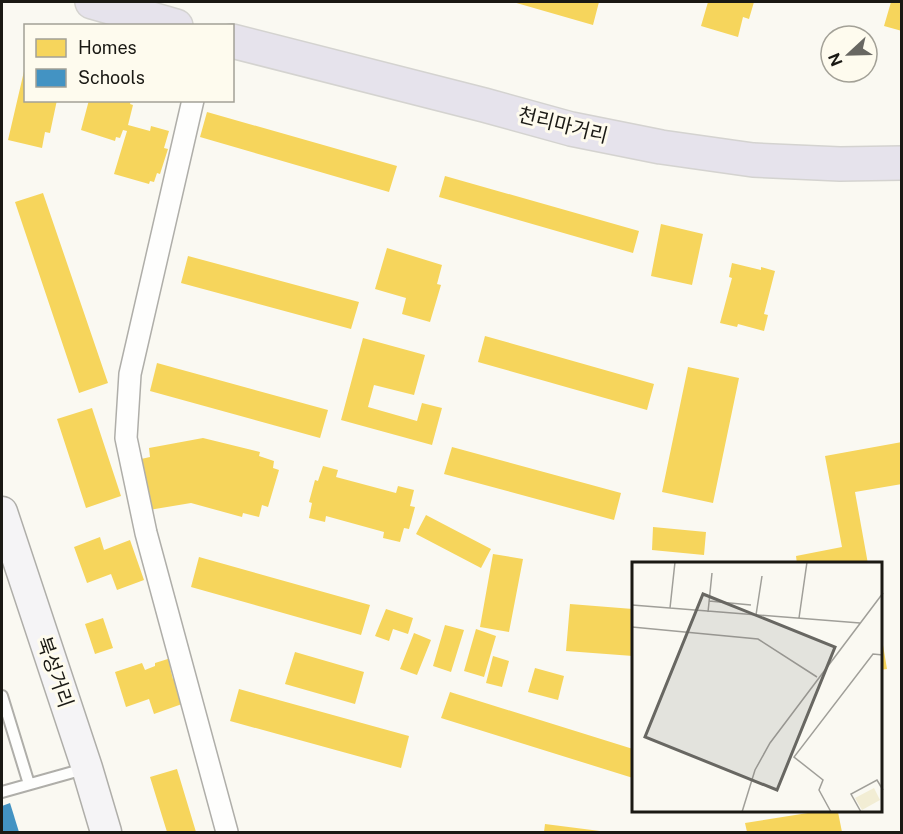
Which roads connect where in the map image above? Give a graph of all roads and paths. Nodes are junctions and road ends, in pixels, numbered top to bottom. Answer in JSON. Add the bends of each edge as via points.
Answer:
{"nodes":[{"id":1,"x":92,"y":2,"type":"edge"},
{"id":2,"x":169,"y":24,"type":"edge"},
{"id":3,"x":234,"y":42,"type":"edge"},
{"id":4,"x":193,"y":102,"type":"edge"},
{"id":5,"x":902,"y":163,"type":"edge"},
{"id":6,"x":2,"y":512,"type":"edge"},
{"id":7,"x":2,"y":696,"type":"edge"},
{"id":8,"x":87,"y":768,"type":"junction"},
{"id":9,"x":29,"y":784,"type":"junction"},
{"id":10,"x":2,"y":792,"type":"edge"},
{"id":11,"x":106,"y":832,"type":"edge"},
{"id":12,"x":227,"y":832,"type":"edge"}],
"edges":[{"from":1,"to":2,"type":"highway"},
{"from":3,"to":5,"type":"highway","name":"천리마거리","via":[[571,129],[661,147],[753,160]]},
{"from":4,"to":12,"type":"street","via":[[130,374],[126,438],[146,533]]},
{"from":6,"to":8,"type":"main road","name":"북성거리"},
{"from":7,"to":9,"type":"lane"},
{"from":8,"to":9,"type":"lane"},
{"from":8,"to":11,"type":"main road","name":"북성거리"},
{"from":9,"to":10,"type":"lane"}]}
